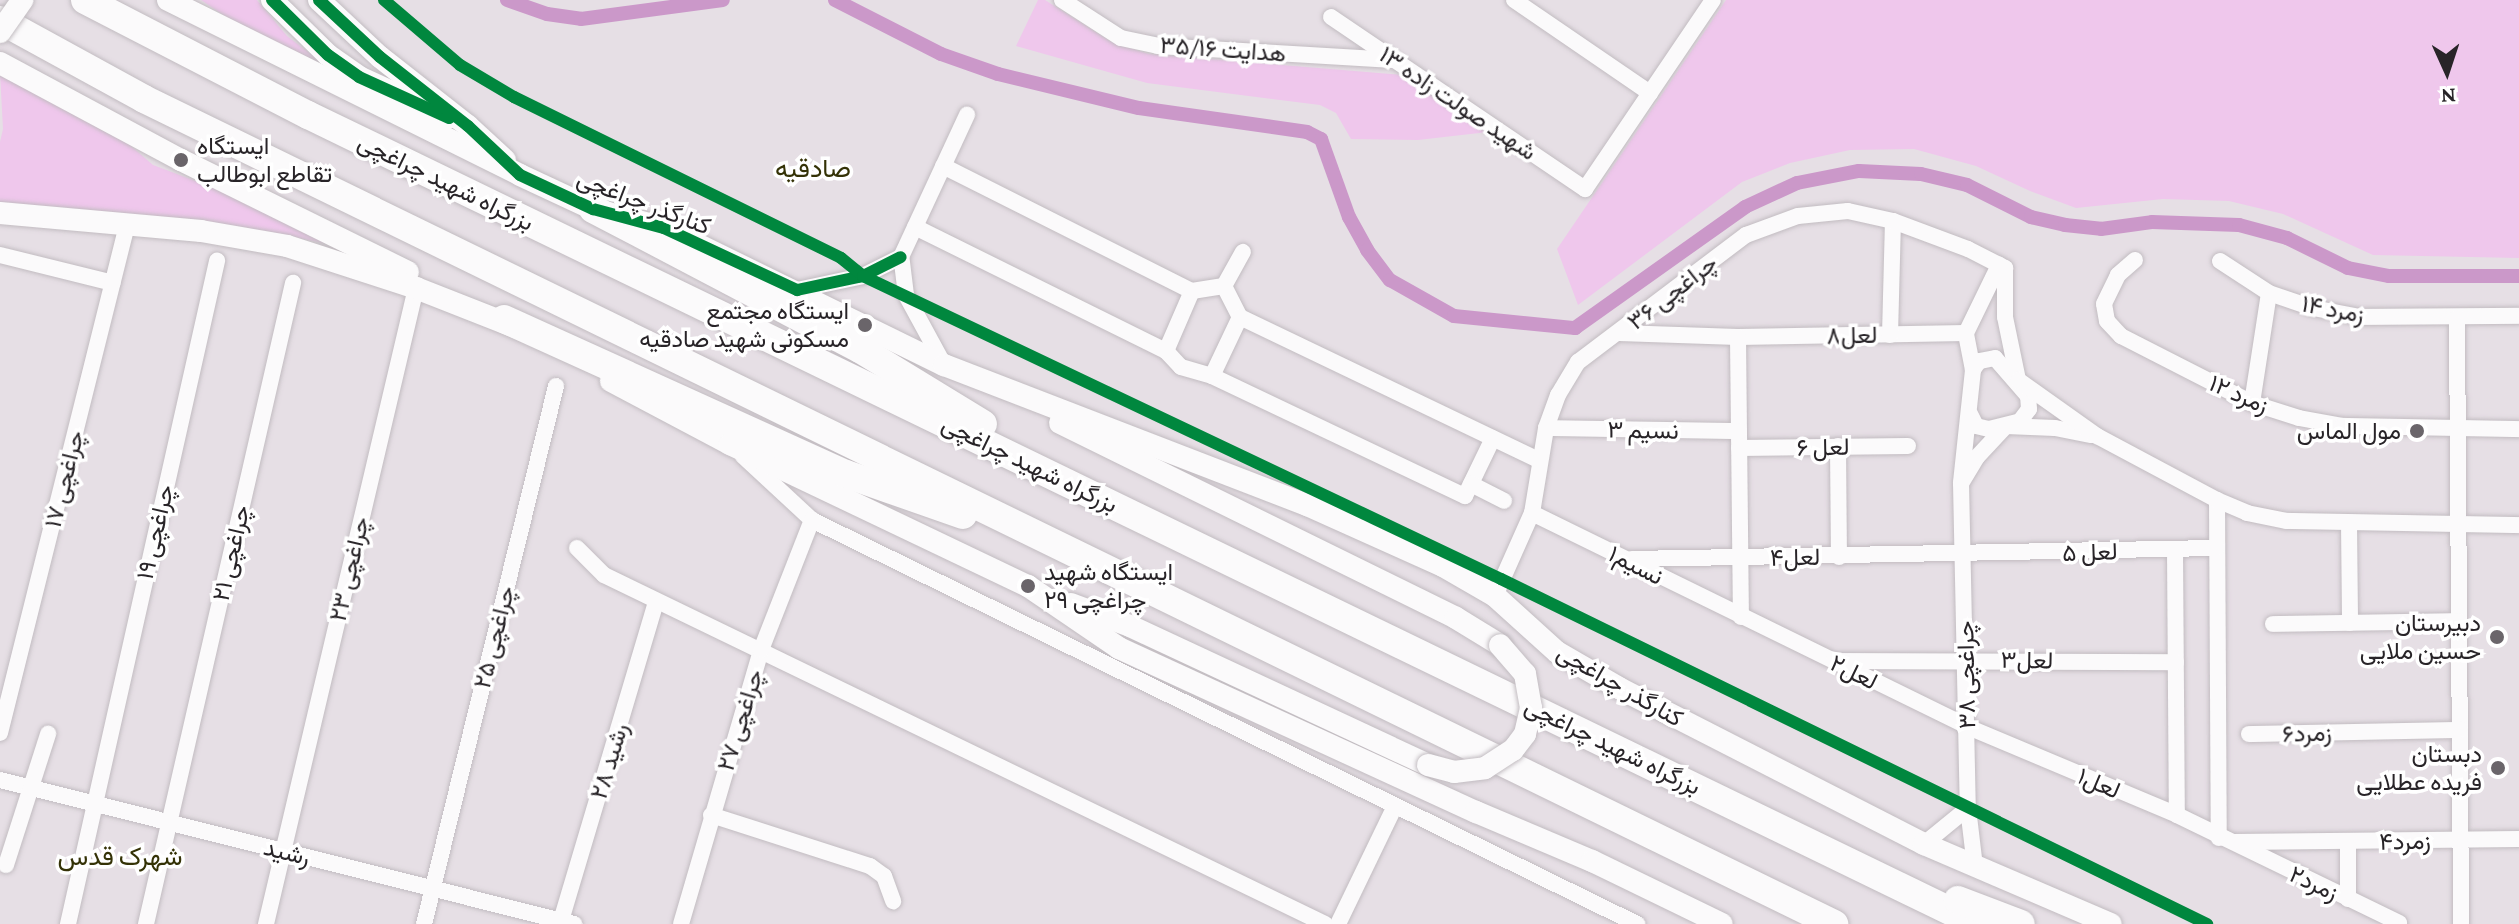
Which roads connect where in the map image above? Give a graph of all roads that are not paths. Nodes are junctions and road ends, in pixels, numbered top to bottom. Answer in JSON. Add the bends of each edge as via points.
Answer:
{"nodes":[{"id":1,"x":22,"y":0,"type":"edge"},
{"id":2,"x":85,"y":0,"type":"edge"},
{"id":3,"x":168,"y":0,"type":"edge"},
{"id":4,"x":272,"y":0,"type":"edge"},
{"id":5,"x":319,"y":0,"type":"edge"},
{"id":6,"x":1062,"y":0,"type":"edge"},
{"id":7,"x":1514,"y":0,"type":"edge"},
{"id":8,"x":1713,"y":0,"type":"edge"},
{"id":9,"x":1331,"y":17,"type":"dead end"},
{"id":10,"x":0,"y":20,"type":"edge"},
{"id":11,"x":0,"y":32,"type":"edge"},
{"id":12,"x":1396,"y":61,"type":"junction"},
{"id":13,"x":0,"y":63,"type":"edge"},
{"id":14,"x":1650,"y":93,"type":"junction"},
{"id":15,"x":967,"y":115,"type":"dead end"},
{"id":16,"x":468,"y":126,"type":"junction"},
{"id":17,"x":943,"y":166,"type":"junction"},
{"id":18,"x":520,"y":175,"type":"junction"},
{"id":19,"x":593,"y":209,"type":"junction"},
{"id":20,"x":0,"y":213,"type":"edge"},
{"id":21,"x":1893,"y":221,"type":"junction"},
{"id":22,"x":127,"y":225,"type":"junction"},
{"id":23,"x":915,"y":227,"type":"junction"},
{"id":24,"x":1243,"y":252,"type":"dead end"},
{"id":25,"x":0,"y":255,"type":"edge"},
{"id":26,"x":901,"y":257,"type":"junction"},
{"id":27,"x":2135,"y":260,"type":"dead end"},
{"id":28,"x":217,"y":261,"type":"dead end"},
{"id":29,"x":2220,"y":261,"type":"dead end"},
{"id":30,"x":2002,"y":267,"type":"junction"},
{"id":31,"x":113,"y":283,"type":"junction"},
{"id":32,"x":293,"y":283,"type":"dead end"},
{"id":33,"x":1224,"y":286,"type":"junction"},
{"id":34,"x":416,"y":288,"type":"junction"},
{"id":35,"x":797,"y":290,"type":"junction"},
{"id":36,"x":1192,"y":291,"type":"junction"},
{"id":37,"x":2269,"y":293,"type":"junction"},
{"id":38,"x":2519,"y":316,"type":"edge"},
{"id":39,"x":1240,"y":317,"type":"junction"},
{"id":40,"x":2457,"y":318,"type":"junction"},
{"id":41,"x":504,"y":319,"type":"junction"},
{"id":42,"x":1619,"y":333,"type":"junction"},
{"id":43,"x":1966,"y":333,"type":"junction"},
{"id":44,"x":1890,"y":335,"type":"junction"},
{"id":45,"x":1738,"y":337,"type":"junction"},
{"id":46,"x":1166,"y":351,"type":"junction"},
{"id":47,"x":944,"y":365,"type":"junction"},
{"id":48,"x":1973,"y":370,"type":"junction"},
{"id":49,"x":1212,"y":376,"type":"junction"},
{"id":50,"x":2018,"y":380,"type":"junction"},
{"id":51,"x":556,"y":386,"type":"dead end"},
{"id":52,"x":2252,"y":403,"type":"junction"},
{"id":53,"x":1970,"y":414,"type":"junction"},
{"id":54,"x":2006,"y":426,"type":"junction"},
{"id":55,"x":1546,"y":428,"type":"junction"},
{"id":56,"x":2458,"y":429,"type":"junction"},
{"id":57,"x":2519,"y":429,"type":"edge"},
{"id":58,"x":2097,"y":436,"type":"junction"},
{"id":59,"x":1493,"y":438,"type":"junction"},
{"id":60,"x":1739,"y":439,"type":"junction"},
{"id":61,"x":730,"y":444,"type":"junction"},
{"id":62,"x":1838,"y":446,"type":"junction"},
{"id":63,"x":1908,"y":446,"type":"dead end"},
{"id":64,"x":1539,"y":460,"type":"junction"},
{"id":65,"x":1052,"y":474,"type":"junction"},
{"id":66,"x":1961,"y":483,"type":"junction"},
{"id":67,"x":1471,"y":484,"type":"junction"},
{"id":68,"x":2217,"y":500,"type":"junction"},
{"id":69,"x":1504,"y":501,"type":"dead end"},
{"id":70,"x":1532,"y":513,"type":"junction"},
{"id":71,"x":812,"y":520,"type":"junction"},
{"id":72,"x":2349,"y":523,"type":"junction"},
{"id":73,"x":2459,"y":525,"type":"junction"},
{"id":74,"x":2519,"y":525,"type":"edge"},
{"id":75,"x":1047,"y":538,"type":"junction"},
{"id":76,"x":577,"y":548,"type":"dead end"},
{"id":77,"x":2217,"y":548,"type":"junction"},
{"id":78,"x":2175,"y":550,"type":"junction"},
{"id":79,"x":1963,"y":556,"type":"junction"},
{"id":80,"x":1839,"y":557,"type":"junction"},
{"id":81,"x":1740,"y":558,"type":"junction"},
{"id":82,"x":1626,"y":560,"type":"junction"},
{"id":83,"x":1043,"y":594,"type":"junction"},
{"id":84,"x":1495,"y":596,"type":"junction"},
{"id":85,"x":656,"y":601,"type":"junction"},
{"id":86,"x":1741,"y":617,"type":"junction"},
{"id":87,"x":2459,"y":621,"type":"junction"},
{"id":88,"x":2350,"y":623,"type":"junction"},
{"id":89,"x":2273,"y":624,"type":"dead end"},
{"id":90,"x":761,"y":650,"type":"junction"},
{"id":91,"x":1966,"y":659,"type":"junction"},
{"id":92,"x":1830,"y":661,"type":"junction"},
{"id":93,"x":2176,"y":662,"type":"junction"},
{"id":94,"x":1968,"y":727,"type":"junction"},
{"id":95,"x":2460,"y":730,"type":"junction"},
{"id":96,"x":0,"y":733,"type":"edge"},
{"id":97,"x":48,"y":734,"type":"dead end"},
{"id":98,"x":2249,"y":734,"type":"dead end"},
{"id":99,"x":0,"y":780,"type":"edge"},
{"id":100,"x":31,"y":788,"type":"junction"},
{"id":101,"x":94,"y":804,"type":"junction"},
{"id":102,"x":1395,"y":806,"type":"junction"},
{"id":103,"x":1968,"y":808,"type":"junction"},
{"id":104,"x":711,"y":815,"type":"junction"},
{"id":105,"x":2177,"y":815,"type":"junction"},
{"id":106,"x":170,"y":823,"type":"junction"},
{"id":107,"x":2519,"y":839,"type":"edge"},
{"id":108,"x":2224,"y":840,"type":"junction"},
{"id":109,"x":2461,"y":840,"type":"junction"},
{"id":110,"x":2348,"y":841,"type":"junction"},
{"id":111,"x":1924,"y":844,"type":"junction"},
{"id":112,"x":1824,"y":847,"type":"junction"},
{"id":113,"x":283,"y":851,"type":"junction"},
{"id":114,"x":6,"y":865,"type":"dead end"},
{"id":115,"x":1975,"y":867,"type":"junction"},
{"id":116,"x":432,"y":889,"type":"junction"},
{"id":117,"x":2348,"y":899,"type":"junction"},
{"id":118,"x":893,"y":901,"type":"dead end"},
{"id":119,"x":1816,"y":917,"type":"edge"},
{"id":120,"x":565,"y":923,"type":"edge"},
{"id":121,"x":2399,"y":923,"type":"edge"},
{"id":122,"x":68,"y":924,"type":"edge"},
{"id":123,"x":146,"y":924,"type":"edge"},
{"id":124,"x":266,"y":924,"type":"edge"},
{"id":125,"x":424,"y":924,"type":"edge"},
{"id":126,"x":681,"y":924,"type":"edge"},
{"id":127,"x":1325,"y":924,"type":"edge"},
{"id":128,"x":1338,"y":924,"type":"edge"},
{"id":129,"x":1637,"y":924,"type":"edge"},
{"id":130,"x":1722,"y":924,"type":"edge"},
{"id":131,"x":1834,"y":924,"type":"edge"},
{"id":132,"x":1977,"y":924,"type":"edge"},
{"id":133,"x":2021,"y":924,"type":"edge"},
{"id":134,"x":2111,"y":924,"type":"edge"},
{"id":135,"x":2461,"y":924,"type":"edge"}],
"edges":[{"from":1,"to":11,"type":"main road","bridge":true},
{"from":2,"to":65,"type":"highway","name":"بزرگراه شهید چراغچی","via":[[308,115]]},
{"from":3,"to":18,"type":"main road","name":"کنارگذر چراغچی"},
{"from":4,"to":16,"type":"main road","via":[[300,31],[359,77]]},
{"from":5,"to":16,"type":"main road","via":[[380,57]]},
{"from":6,"to":12,"type":"street","name":"هدایت ۳۵/۱۶","via":[[1121,38],[1158,46]]},
{"from":7,"to":14,"type":"street"},
{"from":8,"to":14,"type":"street"},
{"from":9,"to":12,"type":"street","name":"شهید صولت زاده ۱۳"},
{"from":10,"to":75,"type":"highway","via":[[144,99]]},
{"from":12,"to":14,"type":"street","name":"شهید صولت زاده ۱۳","via":[[1585,189]]},
{"from":13,"to":41,"type":"main road","via":[[181,160]]},
{"from":15,"to":17,"type":"street"},
{"from":16,"to":18,"type":"main road"},
{"from":17,"to":23,"type":"street"},
{"from":17,"to":36,"type":"street"},
{"from":18,"to":19,"type":"main road","name":"کنارگذر چراغچی"},
{"from":19,"to":35,"type":"main road","name":"کنارگذر چراغچی","via":[[664,228]]},
{"from":19,"to":65,"type":"highway","via":[[860,349],[965,412]]},
{"from":20,"to":22,"type":"main road"},
{"from":21,"to":30,"type":"street","name":"چراغچی ۳۶"},
{"from":21,"to":42,"type":"street","name":"چراغچی ۳۶","via":[[1848,211],[1798,216],[1746,235]]},
{"from":21,"to":44,"type":"street"},
{"from":22,"to":31,"type":"street","name":"چراغچی ۱۷"},
{"from":22,"to":34,"type":"main road","via":[[287,246]]},
{"from":23,"to":26,"type":"street"},
{"from":23,"to":46,"type":"street"},
{"from":24,"to":33,"type":"street"},
{"from":25,"to":31,"type":"street"},
{"from":26,"to":35,"type":"street","via":[[863,276]]},
{"from":26,"to":47,"type":"street","via":[[906,295]]},
{"from":27,"to":52,"type":"street","name":"زمرد ۱۲","via":[[2118,275],[2104,304],[2107,321],[2121,336]]},
{"from":28,"to":101,"type":"street","name":"چراغچی ۱۹"},
{"from":29,"to":37,"type":"street","name":"زمرد ۱۴"},
{"from":30,"to":43,"type":"street"},
{"from":30,"to":50,"type":"street","via":[[2005,317]]},
{"from":31,"to":96,"type":"street","name":"چراغچی ۱۷"},
{"from":32,"to":106,"type":"street","name":"چراغچی ۲۱"},
{"from":33,"to":36,"type":"street"},
{"from":33,"to":39,"type":"street"},
{"from":34,"to":41,"type":"main road"},
{"from":34,"to":113,"type":"street","name":"چراغچی ۲۳"},
{"from":35,"to":47,"type":"main road","name":"کنارگذر چراغچی"},
{"from":36,"to":46,"type":"street"},
{"from":37,"to":40,"type":"street","name":"زمرد ۱۴","via":[[2360,317]]},
{"from":37,"to":52,"type":"street"},
{"from":38,"to":40,"type":"street","name":"زمرد ۱۴"},
{"from":39,"to":49,"type":"street"},
{"from":39,"to":59,"type":"street"},
{"from":40,"to":56,"type":"street"},
{"from":41,"to":61,"type":"main road"},
{"from":41,"to":75,"type":"highway","via":[[846,474]]},
{"from":42,"to":45,"type":"street","name":"لعل۸"},
{"from":42,"to":55,"type":"street","name":"چراغچی ۳۶","via":[[1578,362]]},
{"from":43,"to":44,"type":"street","name":"لعل۸"},
{"from":43,"to":48,"type":"street"},
{"from":44,"to":45,"type":"street","name":"لعل۸"},
{"from":45,"to":60,"type":"street"},
{"from":46,"to":49,"type":"street","via":[[1181,367]]},
{"from":47,"to":83,"type":"main road","bridge":true,"via":[[1456,618],[1500,645],[1525,674],[1531,708],[1525,734],[1513,750],[1485,768],[1454,772],[1428,765],[1130,626]]},
{"from":47,"to":84,"type":"main road","name":"کنارگذر چراغچی","via":[[1307,505],[1443,566]]},
{"from":48,"to":50,"type":"street","via":[[1983,359],[1995,358]]},
{"from":48,"to":53,"type":"street"},
{"from":49,"to":67,"type":"street","via":[[1465,496]]},
{"from":50,"to":54,"type":"street","via":[[2029,409],[2020,421]]},
{"from":50,"to":58,"type":"street"},
{"from":51,"to":116,"type":"street","name":"چراغچی ۲۵"},
{"from":52,"to":56,"type":"street","name":"زمرد ۱۲","via":[[2343,426]]},
{"from":53,"to":54,"type":"street","via":[[1980,428]]},
{"from":53,"to":66,"type":"street","name":"چراغچی ۳۸"},
{"from":54,"to":58,"type":"street"},
{"from":54,"to":66,"type":"street"},
{"from":55,"to":60,"type":"street","name":"نسیم ۳"},
{"from":55,"to":64,"type":"street","name":"چراغچی ۳۶"},
{"from":56,"to":57,"type":"street","name":"زمرد ۱۲"},
{"from":56,"to":73,"type":"street"},
{"from":58,"to":68,"type":"street"},
{"from":59,"to":64,"type":"street"},
{"from":59,"to":67,"type":"street"},
{"from":60,"to":62,"type":"street","name":"لعل ۶"},
{"from":60,"to":81,"type":"street"},
{"from":61,"to":71,"type":"street"},
{"from":61,"to":83,"type":"main road"},
{"from":62,"to":63,"type":"street","name":"لعل ۶"},
{"from":62,"to":80,"type":"street"},
{"from":64,"to":70,"type":"street","name":"چراغچی ۳۶"},
{"from":65,"to":112,"type":"highway","name":"بزرگراه شهید چراغچی"},
{"from":66,"to":79,"type":"street","name":"چراغچی ۳۸"},
{"from":67,"to":69,"type":"street"},
{"from":68,"to":72,"type":"street","via":[[2287,521]]},
{"from":68,"to":77,"type":"street"},
{"from":70,"to":82,"type":"street","name":"نسیم۱"},
{"from":70,"to":84,"type":"street","name":"چراغچی ۳۶"},
{"from":71,"to":90,"type":"street","name":"چراغچی ۲۷"},
{"from":71,"to":102,"type":"street"},
{"from":72,"to":73,"type":"street"},
{"from":72,"to":88,"type":"street"},
{"from":73,"to":74,"type":"street"},
{"from":73,"to":87,"type":"street"},
{"from":75,"to":119,"type":"highway"},
{"from":76,"to":85,"type":"street","via":[[604,575]]},
{"from":77,"to":78,"type":"street","name":"لعل ۵"},
{"from":77,"to":108,"type":"street"},
{"from":78,"to":79,"type":"street","name":"لعل ۵"},
{"from":78,"to":93,"type":"street"},
{"from":79,"to":80,"type":"street","name":"لعل۴"},
{"from":79,"to":91,"type":"street","name":"چراغچی ۳۸"},
{"from":80,"to":81,"type":"street","name":"لعل۴"},
{"from":81,"to":82,"type":"street","name":"لعل۴"},
{"from":81,"to":86,"type":"street"},
{"from":82,"to":86,"type":"street","name":"نسیم۱"},
{"from":83,"to":130,"type":"main road","via":[[1119,648]]},
{"from":84,"to":111,"type":"main road","name":"کنارگذر چراغچی","via":[[1557,652],[1619,688]]},
{"from":85,"to":90,"type":"street"},
{"from":85,"to":120,"type":"street","name":"رشید ۲۸"},
{"from":86,"to":92,"type":"street","name":"لعل۲"},
{"from":87,"to":88,"type":"street"},
{"from":87,"to":95,"type":"street"},
{"from":88,"to":89,"type":"street"},
{"from":90,"to":104,"type":"street","name":"چراغچی ۲۷"},
{"from":90,"to":127,"type":"street"},
{"from":91,"to":92,"type":"street","name":"لعل۳"},
{"from":91,"to":93,"type":"street","name":"لعل۳"},
{"from":91,"to":94,"type":"street","name":"چراغچی ۳۸"},
{"from":92,"to":94,"type":"street","name":"لعل۲"},
{"from":93,"to":105,"type":"street"},
{"from":94,"to":103,"type":"street","name":"چراغچی ۳۸"},
{"from":94,"to":105,"type":"street","name":"لعل۱"},
{"from":95,"to":98,"type":"street","name":"زمرد۶"},
{"from":95,"to":109,"type":"street"},
{"from":97,"to":100,"type":"street"},
{"from":99,"to":100,"type":"street","name":"رشید"},
{"from":100,"to":101,"type":"street","name":"رشید"},
{"from":100,"to":114,"type":"street"},
{"from":101,"to":106,"type":"street","name":"رشید"},
{"from":101,"to":122,"type":"street","name":"چراغچی ۱۹"},
{"from":102,"to":128,"type":"street"},
{"from":102,"to":129,"type":"street"},
{"from":103,"to":111,"type":"street"},
{"from":103,"to":115,"type":"street","name":"چراغچی ۳۸"},
{"from":104,"to":118,"type":"street","via":[[870,866],[884,876]]},
{"from":104,"to":126,"type":"street","name":"چراغچی ۲۷"},
{"from":105,"to":108,"type":"street","name":"لعل۱"},
{"from":106,"to":113,"type":"street","name":"رشید"},
{"from":106,"to":123,"type":"street","name":"چراغچی ۲۱"},
{"from":107,"to":109,"type":"street","name":"زمرد۴"},
{"from":108,"to":110,"type":"street","name":"زمرد۴"},
{"from":108,"to":117,"type":"street","name":"زمرد۲"},
{"from":109,"to":110,"type":"street","name":"زمرد۴"},
{"from":109,"to":135,"type":"street"},
{"from":110,"to":117,"type":"street","name":"زمرد۴"},
{"from":111,"to":115,"type":"main road","name":"کنارگذر چراغچی"},
{"from":112,"to":132,"type":"highway","name":"بزرگراه شهید چراغچی"},
{"from":112,"to":133,"type":"highway"},
{"from":113,"to":116,"type":"street","name":"رشید"},
{"from":113,"to":124,"type":"street","name":"چراغچی ۲۳"},
{"from":115,"to":134,"type":"main road","name":"کنارگذر چراغچی"},
{"from":116,"to":120,"type":"street","name":"رشید"},
{"from":116,"to":125,"type":"street","name":"چراغچی ۲۵"},
{"from":117,"to":121,"type":"street","name":"زمرد۲"},
{"from":119,"to":131,"type":"highway"}]}
